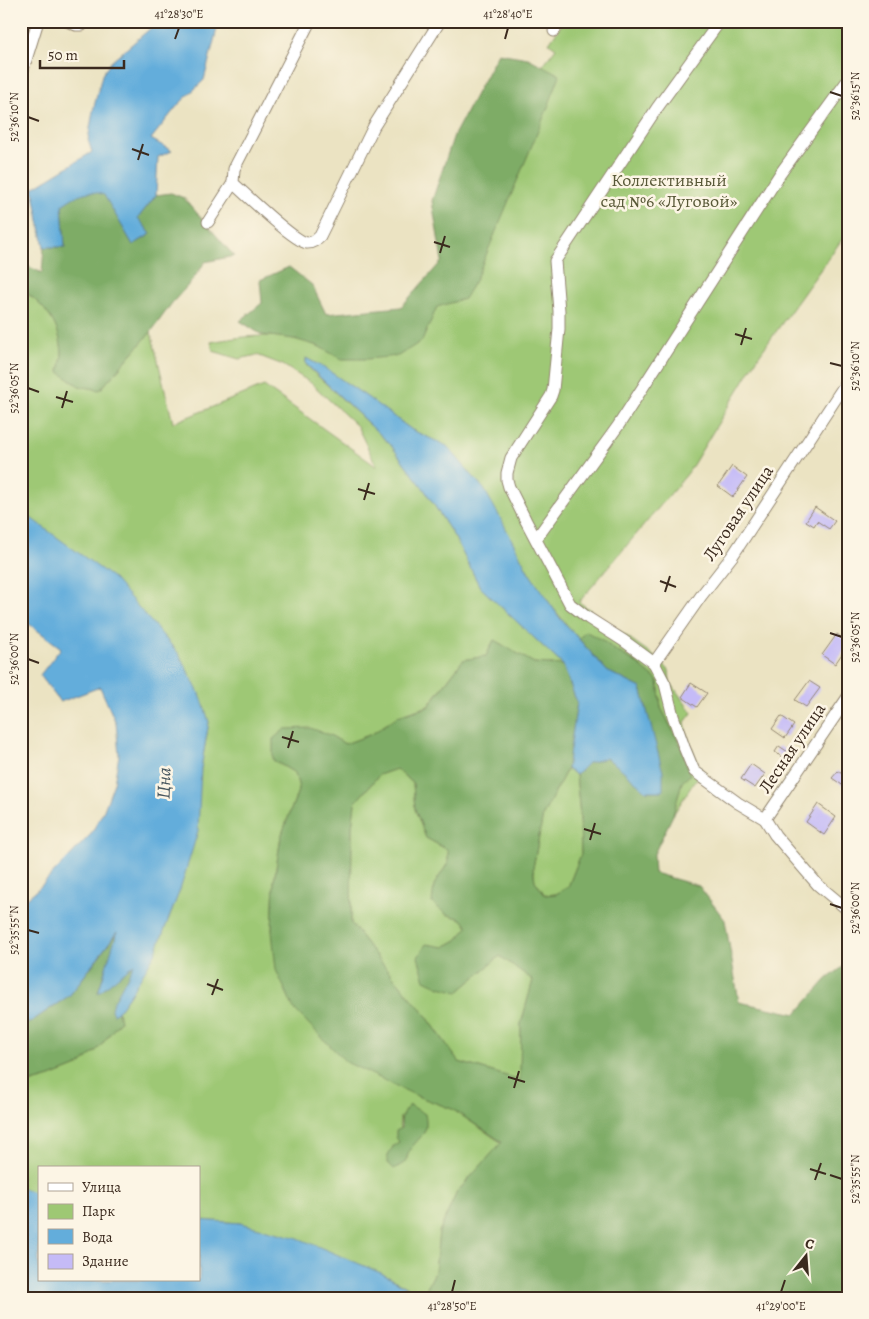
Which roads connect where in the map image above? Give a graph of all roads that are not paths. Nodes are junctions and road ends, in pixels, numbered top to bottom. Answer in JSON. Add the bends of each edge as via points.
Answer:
{"nodes":[{"id":1,"x":38,"y":21,"type":"edge"},
{"id":2,"x":67,"y":21,"type":"edge"},
{"id":3,"x":84,"y":21,"type":"edge"},
{"id":4,"x":310,"y":21,"type":"edge"},
{"id":5,"x":440,"y":21,"type":"edge"},
{"id":6,"x":720,"y":21,"type":"edge"},
{"id":7,"x":21,"y":76,"type":"edge"},
{"id":8,"x":848,"y":80,"type":"edge"},
{"id":9,"x":234,"y":183,"type":"junction"},
{"id":10,"x":208,"y":222,"type":"dead end"},
{"id":11,"x":848,"y":380,"type":"edge"},
{"id":12,"x":536,"y":540,"type":"junction"},
{"id":13,"x":654,"y":663,"type":"junction"},
{"id":14,"x":848,"y":697,"type":"edge"},
{"id":15,"x":765,"y":819,"type":"junction"},
{"id":16,"x":848,"y":910,"type":"edge"}],
"edges":[{"from":1,"to":7,"type":"street"},
{"from":2,"to":3,"type":"street","via":[[76,25],[82,25]]},
{"from":4,"to":9,"type":"street","via":[[234,169]]},
{"from":5,"to":9,"type":"street","via":[[374,126],[315,241],[300,241]]},
{"from":6,"to":12,"type":"street","via":[[657,108],[555,261],[560,311],[551,396],[511,458],[507,473],[510,487]]},
{"from":8,"to":12,"type":"street","via":[[780,174],[618,426]]},
{"from":9,"to":10,"type":"street"},
{"from":11,"to":13,"type":"street","name":"Луговая улица","via":[[733,555]]},
{"from":12,"to":13,"type":"street","via":[[570,604]]},
{"from":13,"to":15,"type":"street","via":[[665,684],[673,716],[694,771]]},
{"from":14,"to":15,"type":"street","name":"Лесная улица"},
{"from":15,"to":16,"type":"street","via":[[818,885]]}]}
